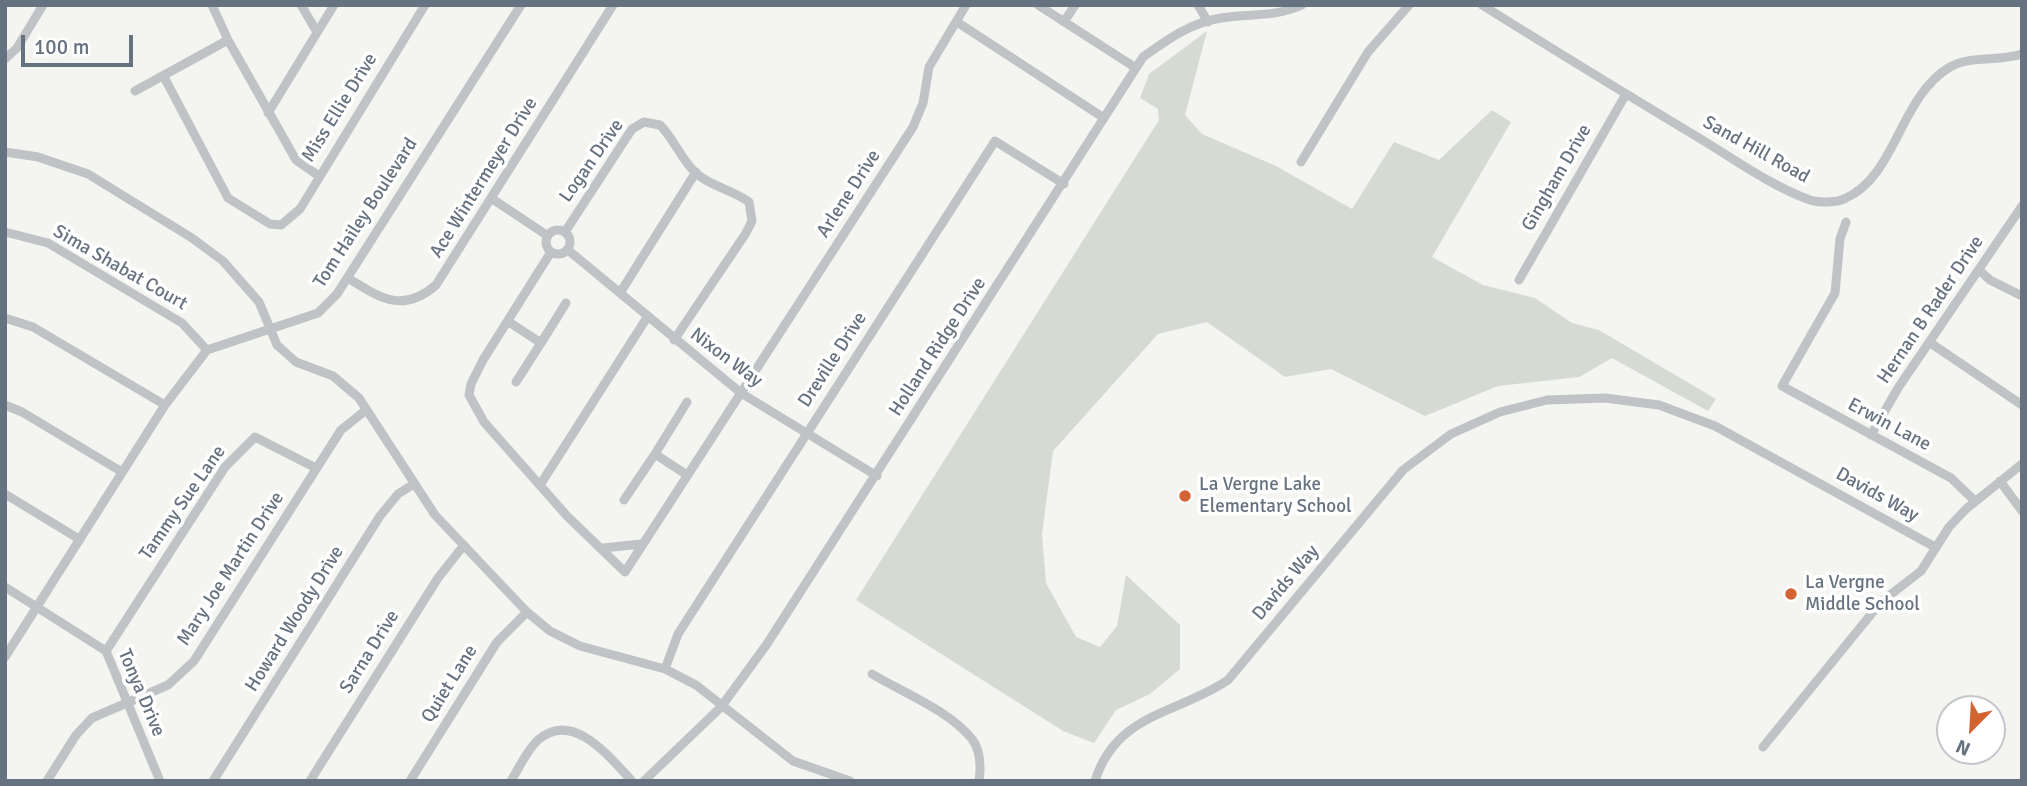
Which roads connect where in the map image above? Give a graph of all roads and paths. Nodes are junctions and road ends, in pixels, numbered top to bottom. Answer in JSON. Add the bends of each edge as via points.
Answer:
{"nodes":[{"id":1,"x":43,"y":5,"type":"edge"},
{"id":2,"x":212,"y":5,"type":"edge"},
{"id":3,"x":301,"y":5,"type":"edge"},
{"id":4,"x":334,"y":5,"type":"edge"},
{"id":5,"x":425,"y":5,"type":"edge"},
{"id":6,"x":521,"y":5,"type":"edge"},
{"id":7,"x":614,"y":5,"type":"edge"},
{"id":8,"x":967,"y":5,"type":"edge"},
{"id":9,"x":1038,"y":5,"type":"edge"},
{"id":10,"x":1075,"y":5,"type":"edge"},
{"id":11,"x":1198,"y":5,"type":"edge"},
{"id":12,"x":1302,"y":5,"type":"edge"},
{"id":13,"x":1409,"y":5,"type":"edge"},
{"id":14,"x":1482,"y":5,"type":"edge"},
{"id":15,"x":957,"y":22,"type":"junction"},
{"id":16,"x":1064,"y":22,"type":"junction"},
{"id":17,"x":1208,"y":22,"type":"junction"},
{"id":18,"x":317,"y":33,"type":"junction"},
{"id":19,"x":228,"y":40,"type":"junction"},
{"id":20,"x":2022,"y":54,"type":"edge"},
{"id":21,"x":5,"y":59,"type":"edge"},
{"id":22,"x":1136,"y":68,"type":"junction"},
{"id":23,"x":164,"y":77,"type":"junction"},
{"id":24,"x":135,"y":91,"type":"dead end"},
{"id":25,"x":1626,"y":94,"type":"junction"},
{"id":26,"x":268,"y":113,"type":"junction"},
{"id":27,"x":1104,"y":118,"type":"junction"},
{"id":28,"x":5,"y":152,"type":"edge"},
{"id":29,"x":1301,"y":162,"type":"dead end"},
{"id":30,"x":696,"y":172,"type":"junction"},
{"id":31,"x":318,"y":176,"type":"junction"},
{"id":32,"x":1063,"y":184,"type":"junction"},
{"id":33,"x":491,"y":198,"type":"junction"},
{"id":34,"x":2022,"y":206,"type":"edge"},
{"id":35,"x":1846,"y":222,"type":"dead end"},
{"id":36,"x":5,"y":232,"type":"edge"},
{"id":37,"x":565,"y":232,"type":"junction"},
{"id":38,"x":548,"y":236,"type":"junction"},
{"id":39,"x":568,"y":250,"type":"junction"},
{"id":40,"x":551,"y":252,"type":"junction"},
{"id":41,"x":1979,"y":270,"type":"junction"},
{"id":42,"x":348,"y":278,"type":"junction"},
{"id":43,"x":1518,"y":280,"type":"dead end"},
{"id":44,"x":620,"y":293,"type":"junction"},
{"id":45,"x":2022,"y":296,"type":"edge"},
{"id":46,"x":566,"y":303,"type":"dead end"},
{"id":47,"x":648,"y":316,"type":"junction"},
{"id":48,"x":5,"y":318,"type":"edge"},
{"id":49,"x":509,"y":322,"type":"junction"},
{"id":50,"x":271,"y":328,"type":"junction"},
{"id":51,"x":674,"y":340,"type":"junction"},
{"id":52,"x":1929,"y":342,"type":"junction"},
{"id":53,"x":541,"y":343,"type":"junction"},
{"id":54,"x":207,"y":350,"type":"junction"},
{"id":55,"x":516,"y":382,"type":"dead end"},
{"id":56,"x":741,"y":393,"type":"junction"},
{"id":57,"x":687,"y":402,"type":"dead end"},
{"id":58,"x":5,"y":405,"type":"edge"},
{"id":59,"x":164,"y":405,"type":"junction"},
{"id":60,"x":2022,"y":405,"type":"edge"},
{"id":61,"x":366,"y":410,"type":"junction"},
{"id":62,"x":808,"y":432,"type":"junction"},
{"id":63,"x":1871,"y":435,"type":"junction"},
{"id":64,"x":655,"y":454,"type":"junction"},
{"id":65,"x":2022,"y":464,"type":"edge"},
{"id":66,"x":316,"y":468,"type":"junction"},
{"id":67,"x":122,"y":472,"type":"junction"},
{"id":68,"x":687,"y":475,"type":"junction"},
{"id":69,"x":877,"y":476,"type":"junction"},
{"id":70,"x":2000,"y":481,"type":"junction"},
{"id":71,"x":414,"y":484,"type":"junction"},
{"id":72,"x":540,"y":485,"type":"junction"},
{"id":73,"x":5,"y":494,"type":"edge"},
{"id":74,"x":624,"y":500,"type":"dead end"},
{"id":75,"x":1975,"y":501,"type":"junction"},
{"id":76,"x":2022,"y":511,"type":"edge"},
{"id":77,"x":79,"y":539,"type":"junction"},
{"id":78,"x":641,"y":544,"type":"junction"},
{"id":79,"x":464,"y":545,"type":"junction"},
{"id":80,"x":1935,"y":547,"type":"junction"},
{"id":81,"x":603,"y":548,"type":"junction"},
{"id":82,"x":5,"y":587,"type":"edge"},
{"id":83,"x":38,"y":607,"type":"junction"},
{"id":84,"x":527,"y":612,"type":"junction"},
{"id":85,"x":106,"y":651,"type":"junction"},
{"id":86,"x":5,"y":657,"type":"edge"},
{"id":87,"x":665,"y":669,"type":"junction"},
{"id":88,"x":872,"y":674,"type":"dead end"},
{"id":89,"x":127,"y":702,"type":"junction"},
{"id":90,"x":721,"y":707,"type":"junction"},
{"id":91,"x":1763,"y":747,"type":"dead end"},
{"id":92,"x":47,"y":781,"type":"edge"},
{"id":93,"x":160,"y":781,"type":"edge"},
{"id":94,"x":213,"y":781,"type":"edge"},
{"id":95,"x":310,"y":781,"type":"edge"},
{"id":96,"x":410,"y":781,"type":"edge"},
{"id":97,"x":511,"y":781,"type":"edge"},
{"id":98,"x":632,"y":781,"type":"edge"},
{"id":99,"x":644,"y":781,"type":"edge"},
{"id":100,"x":850,"y":781,"type":"edge"},
{"id":101,"x":979,"y":781,"type":"edge"},
{"id":102,"x":1095,"y":781,"type":"edge"}],
"edges":[{"from":1,"to":21,"type":"street"},
{"from":2,"to":19,"type":"street"},
{"from":3,"to":18,"type":"street"},
{"from":4,"to":18,"type":"street"},
{"from":5,"to":31,"type":"street","name":"Miss Ellie Drive"},
{"from":6,"to":42,"type":"street","name":"Tom Hailey Boulevard"},
{"from":7,"to":33,"type":"street","name":"Ace Wintermeyer Drive"},
{"from":8,"to":15,"type":"street","name":"Arlene Drive"},
{"from":9,"to":16,"type":"street"},
{"from":10,"to":16,"type":"street"},
{"from":11,"to":17,"type":"street"},
{"from":12,"to":17,"type":"street","name":"Holland Ridge Drive","via":[[1282,14]]},
{"from":13,"to":29,"type":"street","via":[[1368,52]]},
{"from":14,"to":25,"type":"street","name":"Sand Hill Road"},
{"from":15,"to":27,"type":"street"},
{"from":15,"to":56,"type":"street","name":"Arlene Drive","via":[[929,67],[913,127]]},
{"from":16,"to":22,"type":"street"},
{"from":17,"to":22,"type":"street","name":"Holland Ridge Drive","via":[[1184,28],[1143,57]]},
{"from":18,"to":26,"type":"street"},
{"from":19,"to":23,"type":"street"},
{"from":19,"to":26,"type":"street"},
{"from":20,"to":25,"type":"street","name":"Sand Hill Road","via":[[2003,60],[1969,60],[1933,80],[1868,181],[1846,198],[1829,202],[1812,201],[1755,172]]},
{"from":22,"to":27,"type":"street","name":"Holland Ridge Drive"},
{"from":23,"to":24,"type":"street"},
{"from":23,"to":31,"type":"street","name":"Miss Ellie Drive","via":[[228,198],[281,225],[300,209]]},
{"from":25,"to":43,"type":"street","name":"Gingham Drive"},
{"from":26,"to":31,"type":"street","via":[[296,160]]},
{"from":27,"to":32,"type":"street","name":"Holland Ridge Drive"},
{"from":28,"to":50,"type":"street","via":[[38,157],[88,174],[192,238],[223,261],[260,302]]},
{"from":30,"to":37,"type":"street","name":"Logan Drive","via":[[660,125],[644,122],[632,128]]},
{"from":30,"to":44,"type":"street"},
{"from":30,"to":51,"type":"street","name":"Logan Drive","via":[[749,202],[752,221]]},
{"from":32,"to":62,"type":"street","name":"Dreville Drive","via":[[995,141]]},
{"from":32,"to":69,"type":"street","name":"Holland Ridge Drive"},
{"from":33,"to":38,"type":"street"},
{"from":33,"to":42,"type":"street","name":"Ace Wintermeyer Drive","via":[[436,285],[424,296],[392,301]]},
{"from":34,"to":41,"type":"street","name":"Hernan B Rader Drive"},
{"from":35,"to":63,"type":"street","name":"Erwin Lane","via":[[1835,293],[1782,386]]},
{"from":36,"to":54,"type":"street","name":"Sima Shabat Court","via":[[48,243],[182,323]]},
{"from":37,"to":38,"type":"street","via":[[555,230]]},
{"from":37,"to":39,"type":"street","via":[[571,240]]},
{"from":38,"to":40,"type":"street","via":[[546,245]]},
{"from":39,"to":40,"type":"street"},
{"from":39,"to":44,"type":"street","name":"Nixon Way"},
{"from":40,"to":49,"type":"street"},
{"from":41,"to":45,"type":"street"},
{"from":41,"to":52,"type":"street","name":"Hernan B Rader Drive"},
{"from":42,"to":50,"type":"street","name":"Tom Hailey Boulevard","via":[[318,313]]},
{"from":44,"to":47,"type":"street","name":"Nixon Way"},
{"from":46,"to":53,"type":"street"},
{"from":47,"to":51,"type":"street","name":"Nixon Way"},
{"from":47,"to":72,"type":"street"},
{"from":48,"to":59,"type":"street","via":[[33,327]]},
{"from":49,"to":53,"type":"street"},
{"from":49,"to":72,"type":"street","via":[[483,360],[469,395],[484,422]]},
{"from":50,"to":54,"type":"street","name":"Tom Hailey Boulevard"},
{"from":50,"to":61,"type":"street","via":[[277,345],[296,362],[332,376],[359,398]]},
{"from":51,"to":56,"type":"street","name":"Nixon Way"},
{"from":52,"to":60,"type":"street"},
{"from":52,"to":63,"type":"street","name":"Hernan B Rader Drive"},
{"from":53,"to":55,"type":"street"},
{"from":54,"to":59,"type":"street"},
{"from":56,"to":62,"type":"street","name":"Nixon Way"},
{"from":56,"to":68,"type":"street","name":"Arlene Drive"},
{"from":57,"to":64,"type":"street"},
{"from":58,"to":67,"type":"street"},
{"from":59,"to":67,"type":"street"},
{"from":61,"to":66,"type":"street","name":"Mary Joe Martin Drive","via":[[341,430]]},
{"from":61,"to":71,"type":"street"},
{"from":62,"to":69,"type":"street","name":"Nixon Way"},
{"from":62,"to":87,"type":"street","name":"Dreville Drive","via":[[678,634]]},
{"from":63,"to":75,"type":"street","name":"Erwin Lane","via":[[1951,478]]},
{"from":64,"to":68,"type":"street"},
{"from":64,"to":74,"type":"street"},
{"from":65,"to":70,"type":"street"},
{"from":66,"to":85,"type":"street","name":"Tammy Sue Lane","via":[[255,437],[225,467]]},
{"from":66,"to":89,"type":"street","name":"Mary Joe Martin Drive","via":[[194,661],[168,685]]},
{"from":67,"to":77,"type":"street"},
{"from":68,"to":78,"type":"street","name":"Arlene Drive"},
{"from":69,"to":90,"type":"street","name":"Holland Ridge Drive"},
{"from":70,"to":75,"type":"street"},
{"from":70,"to":76,"type":"street"},
{"from":71,"to":79,"type":"street"},
{"from":71,"to":94,"type":"street","name":"Howard Woody Drive","via":[[398,494],[380,516]]},
{"from":72,"to":81,"type":"street"},
{"from":73,"to":77,"type":"street"},
{"from":75,"to":80,"type":"street"},
{"from":77,"to":83,"type":"street"},
{"from":78,"to":81,"type":"street"},
{"from":78,"to":81,"type":"street","name":"Arlene Drive","via":[[625,572]]},
{"from":79,"to":84,"type":"street"},
{"from":79,"to":95,"type":"street","name":"Sarna Drive","via":[[438,578]]},
{"from":80,"to":91,"type":"street","via":[[1921,571],[1881,601]]},
{"from":80,"to":102,"type":"street","name":"Davids Way","via":[[1715,426],[1659,405],[1605,398],[1547,400],[1500,412],[1451,434],[1403,470],[1228,680],[1204,697],[1147,717],[1118,738]]},
{"from":82,"to":83,"type":"street","name":"Tonya Drive"},
{"from":83,"to":85,"type":"street","name":"Tonya Drive"},
{"from":83,"to":86,"type":"street"},
{"from":84,"to":87,"type":"street","via":[[550,631],[580,646]]},
{"from":84,"to":96,"type":"street","name":"Quiet Lane","via":[[497,642]]},
{"from":85,"to":89,"type":"street","name":"Tonya Drive"},
{"from":87,"to":90,"type":"street","via":[[696,685]]},
{"from":88,"to":101,"type":"street","via":[[952,721],[974,741],[981,764]]},
{"from":89,"to":92,"type":"street","name":"Mary Joe Martin Drive","via":[[92,718]]},
{"from":89,"to":93,"type":"street","name":"Tonya Drive"},
{"from":90,"to":99,"type":"street","name":"Holland Ridge Drive"},
{"from":90,"to":100,"type":"street","via":[[793,761]]},
{"from":97,"to":98,"type":"street","via":[[536,741],[564,730],[593,742]]}]}
